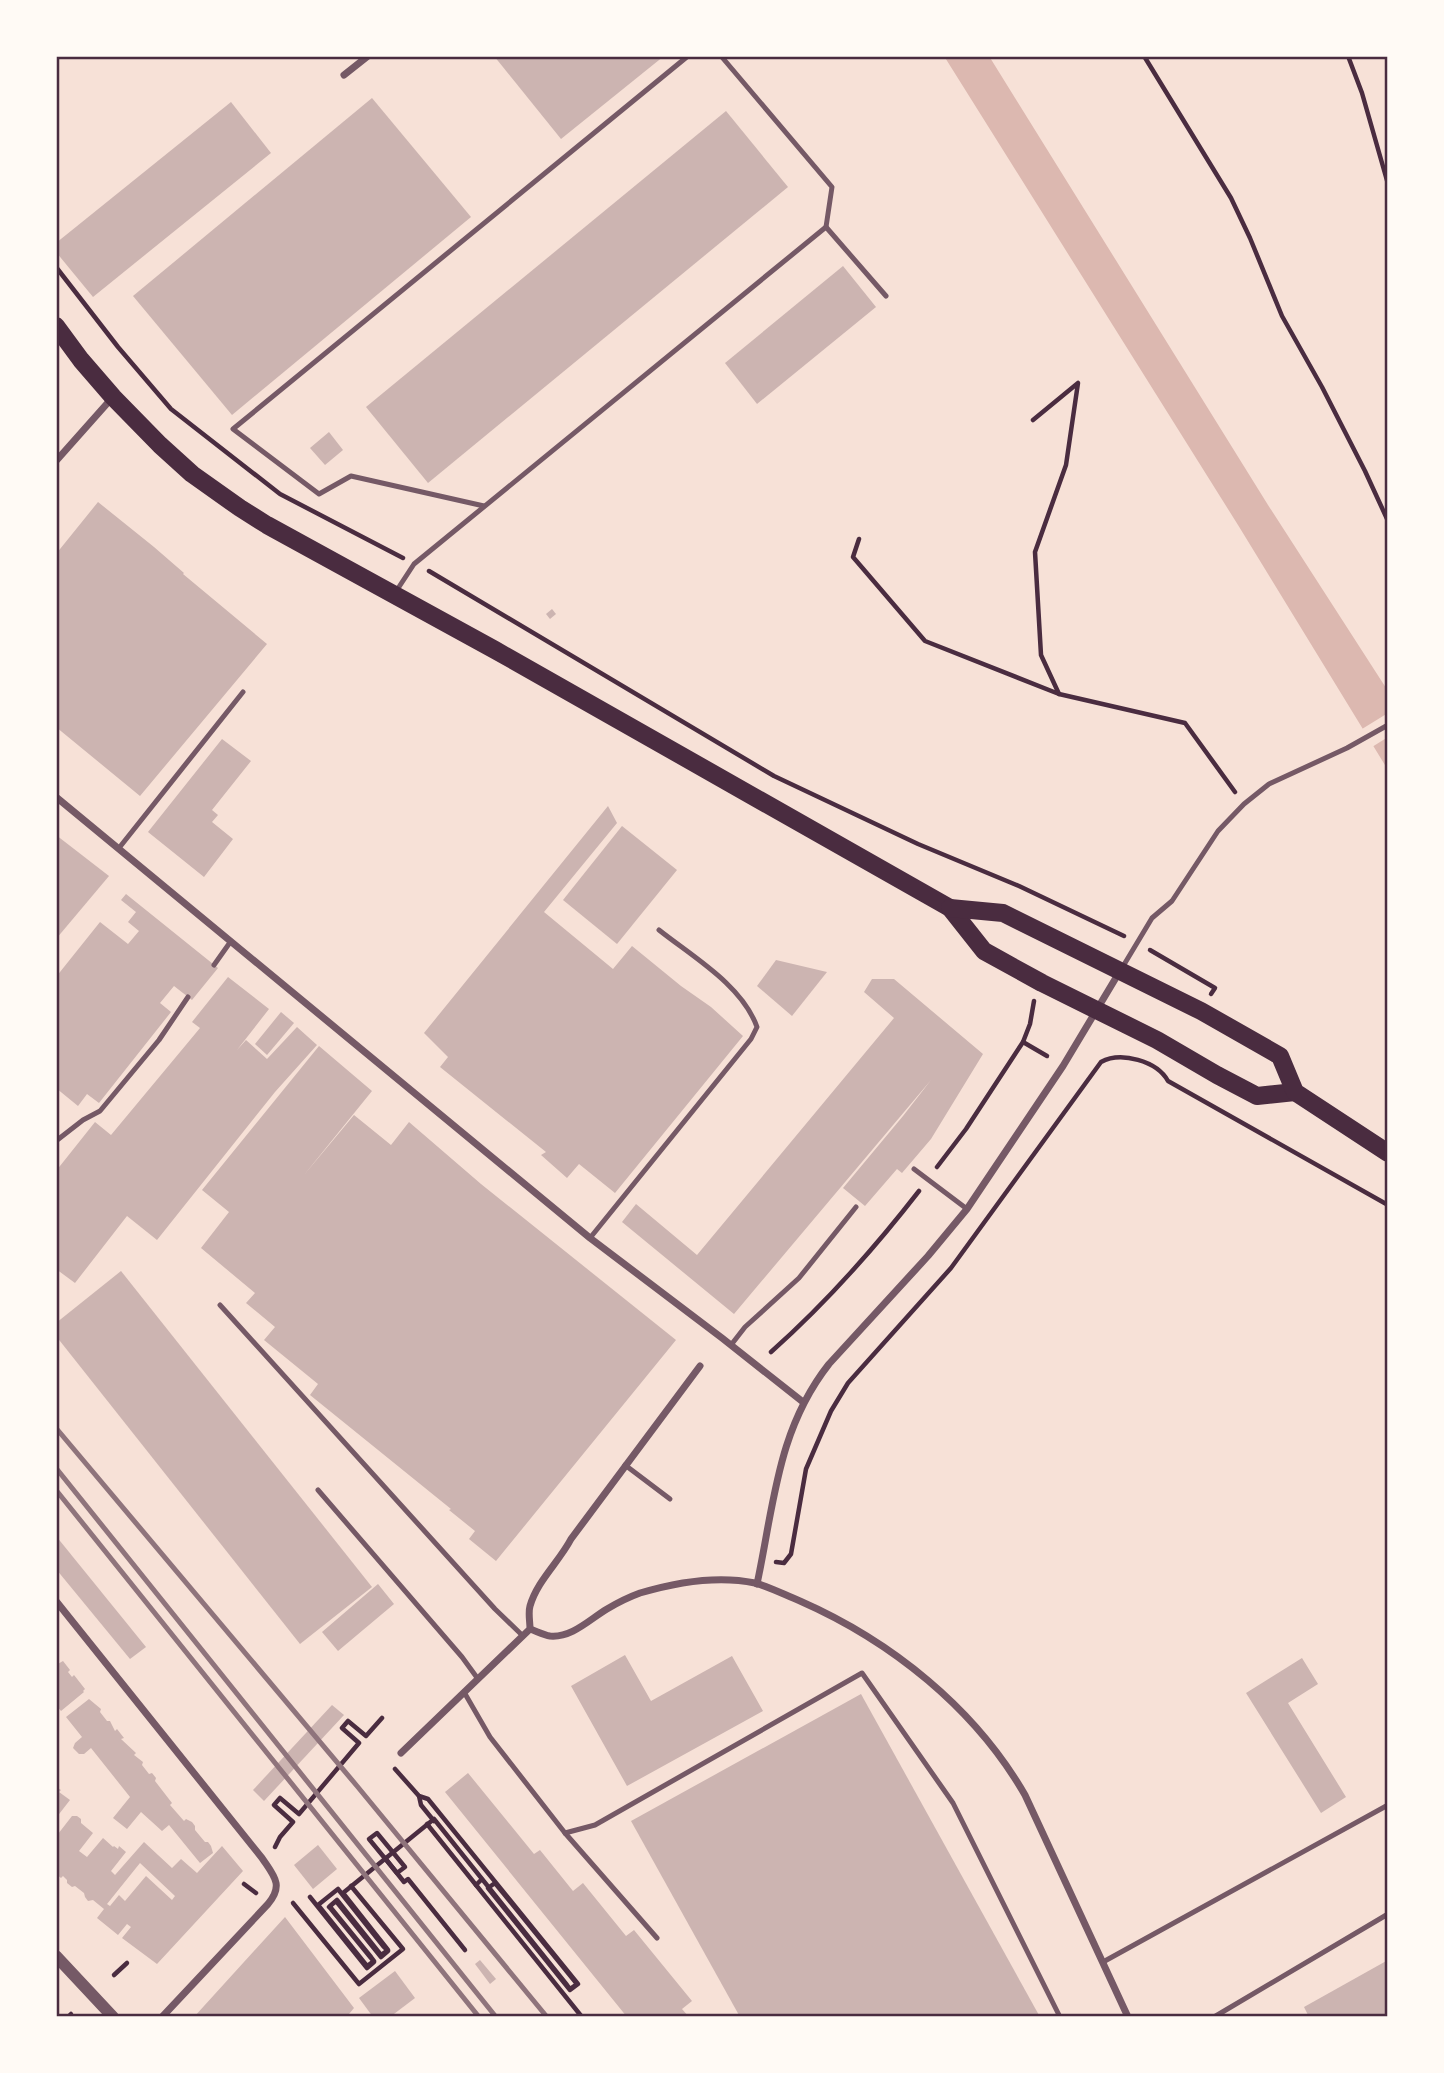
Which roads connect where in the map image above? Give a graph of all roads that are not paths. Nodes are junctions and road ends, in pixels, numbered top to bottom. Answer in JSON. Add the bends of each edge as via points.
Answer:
{"nodes":[{"id":1,"x":368,"y":56,"type":"edge"},
{"id":2,"x":688,"y":56,"type":"edge"},
{"id":3,"x":721,"y":56,"type":"edge"},
{"id":4,"x":344,"y":75,"type":"dead end"},
{"id":5,"x":826,"y":227,"type":"junction"},
{"id":6,"x":886,"y":296,"type":"dead end"},
{"id":7,"x":56,"y":326,"type":"edge"},
{"id":8,"x":113,"y":397,"type":"junction"},
{"id":9,"x":56,"y":461,"type":"edge"},
{"id":10,"x":484,"y":506,"type":"junction"},
{"id":11,"x":393,"y":596,"type":"junction"},
{"id":12,"x":243,"y":692,"type":"dead end"},
{"id":13,"x":1388,"y":725,"type":"edge"},
{"id":14,"x":56,"y":797,"type":"edge"},
{"id":15,"x":119,"y":848,"type":"junction"},
{"id":16,"x":950,"y":908,"type":"junction"},
{"id":17,"x":659,"y":930,"type":"dead end"},
{"id":18,"x":231,"y":941,"type":"junction"},
{"id":19,"x":214,"y":965,"type":"dead end"},
{"id":20,"x":1120,"y":971,"type":"junction"},
{"id":21,"x":188,"y":997,"type":"dead end"},
{"id":22,"x":1097,"y":1010,"type":"junction"},
{"id":23,"x":1295,"y":1092,"type":"junction"},
{"id":24,"x":56,"y":1141,"type":"edge"},
{"id":25,"x":1388,"y":1153,"type":"edge"},
{"id":26,"x":914,"y":1169,"type":"dead end"},
{"id":27,"x":856,"y":1207,"type":"dead end"},
{"id":28,"x":967,"y":1209,"type":"junction"},
{"id":29,"x":590,"y":1238,"type":"junction"},
{"id":30,"x":219,"y":1305,"type":"dead end"},
{"id":31,"x":731,"y":1345,"type":"junction"},
{"id":32,"x":700,"y":1366,"type":"dead end"},
{"id":33,"x":803,"y":1402,"type":"junction"},
{"id":34,"x":625,"y":1465,"type":"junction"},
{"id":35,"x":318,"y":1490,"type":"dead end"},
{"id":36,"x":670,"y":1499,"type":"dead end"},
{"id":37,"x":757,"y":1584,"type":"junction"},
{"id":38,"x":56,"y":1601,"type":"edge"},
{"id":39,"x":530,"y":1629,"type":"junction"},
{"id":40,"x":523,"y":1636,"type":"junction"},
{"id":41,"x":478,"y":1679,"type":"junction"},
{"id":42,"x":464,"y":1692,"type":"junction"},
{"id":43,"x":401,"y":1753,"type":"road end"},
{"id":44,"x":1388,"y":1805,"type":"edge"},
{"id":45,"x":565,"y":1833,"type":"junction"},
{"id":46,"x":1388,"y":1914,"type":"edge"},
{"id":47,"x":657,"y":1938,"type":"dead end"},
{"id":48,"x":56,"y":1956,"type":"edge"},
{"id":49,"x":1103,"y":1962,"type":"junction"},
{"id":50,"x":113,"y":2017,"type":"edge"},
{"id":51,"x":162,"y":2017,"type":"edge"},
{"id":52,"x":1060,"y":2017,"type":"edge"},
{"id":53,"x":1128,"y":2017,"type":"edge"},
{"id":54,"x":1214,"y":2017,"type":"edge"}],
"edges":[{"from":1,"to":4,"type":"street"},
{"from":2,"to":10,"type":"lane","via":[[233,429],[319,494],[351,476]]},
{"from":3,"to":5,"type":"lane","via":[[832,187]]},
{"from":5,"to":6,"type":"lane"},
{"from":5,"to":10,"type":"lane"},
{"from":7,"to":8,"type":"main road"},
{"from":8,"to":9,"type":"street"},
{"from":8,"to":11,"type":"main road","via":[[176,460],[230,501]]},
{"from":10,"to":11,"type":"lane","via":[[414,564]]},
{"from":11,"to":16,"type":"main road"},
{"from":12,"to":15,"type":"lane"},
{"from":13,"to":20,"type":"lane","via":[[1258,791],[1218,831],[1172,901],[1152,918]]},
{"from":14,"to":15,"type":"street"},
{"from":15,"to":18,"type":"street"},
{"from":16,"to":20,"type":"main road","via":[[1003,913]]},
{"from":16,"to":22,"type":"main road","via":[[984,951]]},
{"from":17,"to":29,"type":"lane","via":[[735,990],[757,1027]]},
{"from":18,"to":19,"type":"lane"},
{"from":18,"to":29,"type":"street"},
{"from":20,"to":22,"type":"street"},
{"from":20,"to":23,"type":"main road","via":[[1280,1056]]},
{"from":21,"to":24,"type":"lane","via":[[100,1111]]},
{"from":22,"to":23,"type":"main road","via":[[1257,1096]]},
{"from":22,"to":28,"type":"street"},
{"from":23,"to":25,"type":"main road"},
{"from":26,"to":28,"type":"lane"},
{"from":27,"to":31,"type":"lane","via":[[799,1278]]},
{"from":28,"to":33,"type":"street","via":[[829,1364]]},
{"from":29,"to":31,"type":"street"},
{"from":30,"to":40,"type":"lane"},
{"from":31,"to":33,"type":"street"},
{"from":32,"to":34,"type":"street"},
{"from":33,"to":37,"type":"street","via":[[781,1462]]},
{"from":34,"to":36,"type":"lane"},
{"from":34,"to":39,"type":"street","via":[[537,1588],[529,1609]]},
{"from":35,"to":41,"type":"lane"},
{"from":37,"to":39,"type":"street","via":[[729,1580],[676,1584],[637,1594],[571,1632],[551,1636]]},
{"from":37,"to":49,"type":"street","via":[[867,1636],[920,1674],[969,1721],[1009,1767],[1025,1795]]},
{"from":38,"to":51,"type":"street","via":[[262,1858],[276,1883],[268,1904]]},
{"from":39,"to":40,"type":"street"},
{"from":40,"to":41,"type":"street"},
{"from":41,"to":42,"type":"street"},
{"from":42,"to":43,"type":"street"},
{"from":42,"to":45,"type":"lane","via":[[490,1737]]},
{"from":44,"to":49,"type":"lane"},
{"from":45,"to":47,"type":"lane"},
{"from":45,"to":52,"type":"lane","via":[[595,1825],[862,1673],[953,1803]]},
{"from":46,"to":54,"type":"lane"},
{"from":48,"to":50,"type":"street"},
{"from":49,"to":53,"type":"street"}]}
